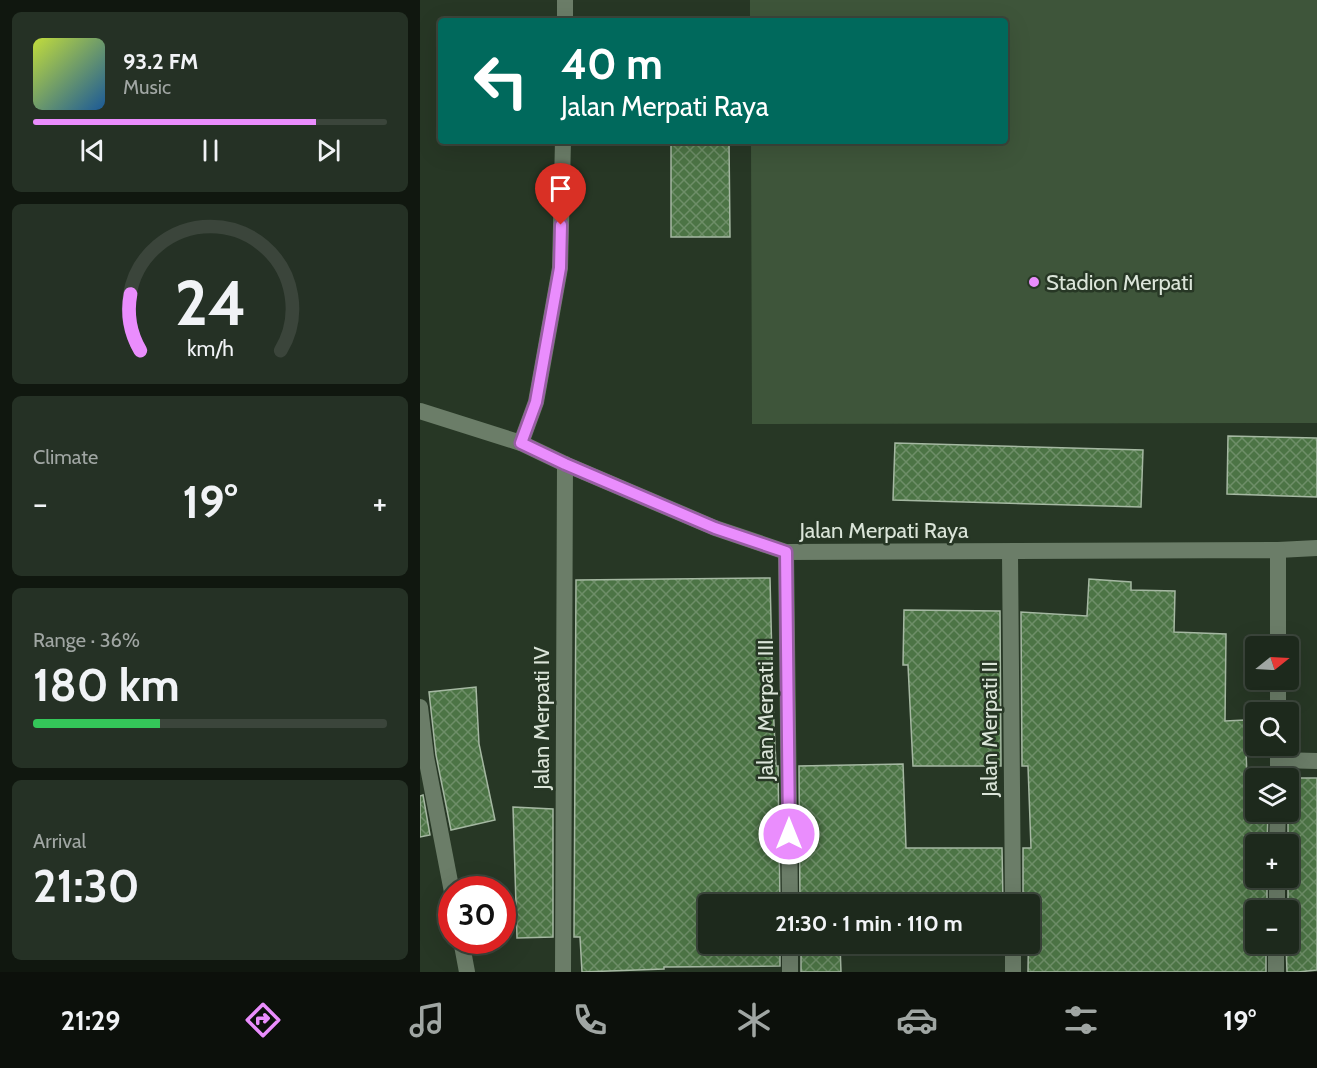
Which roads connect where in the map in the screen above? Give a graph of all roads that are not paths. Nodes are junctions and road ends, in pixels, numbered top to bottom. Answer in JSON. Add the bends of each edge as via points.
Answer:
{"nodes":[{"id":1,"x":566,"y":0,"type":"edge"},
{"id":2,"x":565,"y":18,"type":"edge"},
{"id":3,"x":563,"y":144,"type":"edge"},
{"id":4,"x":420,"y":411,"type":"edge"},
{"id":5,"x":521,"y":443,"type":"junction"},
{"id":6,"x":565,"y":464,"type":"junction"},
{"id":7,"x":1317,"y":548,"type":"edge"},
{"id":8,"x":1278,"y":550,"type":"junction"},
{"id":9,"x":786,"y":552,"type":"junction"},
{"id":10,"x":1010,"y":552,"type":"junction"},
{"id":11,"x":1278,"y":636,"type":"edge"},
{"id":12,"x":420,"y":707,"type":"edge"},
{"id":13,"x":1295,"y":756,"type":"edge"},
{"id":14,"x":1317,"y":760,"type":"edge"},
{"id":15,"x":449,"y":876,"type":"edge"},
{"id":16,"x":789,"y":894,"type":"edge"},
{"id":17,"x":1012,"y":894,"type":"edge"},
{"id":18,"x":464,"y":954,"type":"edge"},
{"id":19,"x":790,"y":954,"type":"edge"},
{"id":20,"x":1013,"y":954,"type":"edge"},
{"id":21,"x":1276,"y":954,"type":"edge"},
{"id":22,"x":467,"y":972,"type":"edge"},
{"id":23,"x":563,"y":972,"type":"edge"},
{"id":24,"x":790,"y":972,"type":"edge"},
{"id":25,"x":1013,"y":972,"type":"edge"},
{"id":26,"x":1276,"y":972,"type":"edge"}],
"edges":[{"from":1,"to":2,"type":"street"},
{"from":3,"to":5,"type":"street","via":[[560,268],[536,402]]},
{"from":4,"to":5,"type":"street","name":"Jalan Merpati Raya"},
{"from":5,"to":6,"type":"street","name":"Jalan Merpati Raya"},
{"from":6,"to":9,"type":"street","name":"Jalan Merpati Raya","via":[[715,528]]},
{"from":6,"to":23,"type":"street","name":"Jalan Merpati IV"},
{"from":7,"to":8,"type":"street","name":"Jalan Merpati Raya"},
{"from":8,"to":10,"type":"street","name":"Jalan Merpati Raya"},
{"from":8,"to":11,"type":"street"},
{"from":9,"to":10,"type":"street","name":"Jalan Merpati Raya"},
{"from":9,"to":16,"type":"street","name":"Jalan Merpati III"},
{"from":10,"to":17,"type":"street","name":"Jalan Merpati II"},
{"from":12,"to":15,"type":"street"},
{"from":13,"to":14,"type":"street"},
{"from":18,"to":22,"type":"street"},
{"from":19,"to":24,"type":"street"},
{"from":20,"to":25,"type":"street"},
{"from":21,"to":26,"type":"street"}]}
